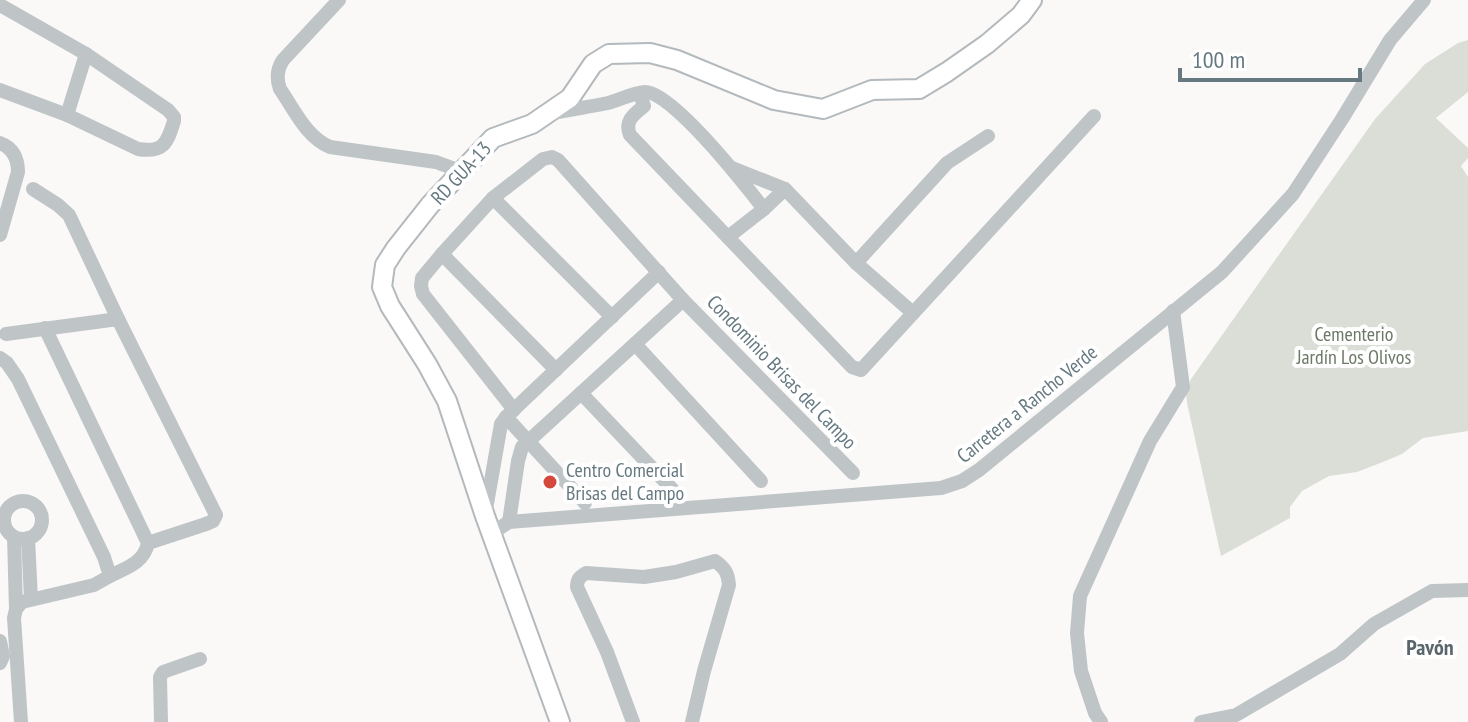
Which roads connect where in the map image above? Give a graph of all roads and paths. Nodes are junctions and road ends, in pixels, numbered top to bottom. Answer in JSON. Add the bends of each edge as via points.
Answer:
{"nodes":[{"id":1,"x":339,"y":0,"type":"edge"},
{"id":2,"x":1032,"y":0,"type":"edge"},
{"id":3,"x":1424,"y":0,"type":"edge"},
{"id":4,"x":0,"y":5,"type":"edge"},
{"id":5,"x":86,"y":54,"type":"junction"},
{"id":6,"x":0,"y":90,"type":"edge"},
{"id":7,"x":640,"y":94,"type":"junction"},
{"id":8,"x":549,"y":113,"type":"junction"},
{"id":9,"x":67,"y":115,"type":"junction"},
{"id":10,"x":1094,"y":116,"type":"dead end"},
{"id":11,"x":988,"y":136,"type":"dead end"},
{"id":12,"x":0,"y":143,"type":"edge"},
{"id":13,"x":731,"y":168,"type":"junction"},
{"id":14,"x":463,"y":172,"type":"junction"},
{"id":15,"x":33,"y":189,"type":"dead end"},
{"id":16,"x":785,"y":189,"type":"junction"},
{"id":17,"x":493,"y":198,"type":"junction"},
{"id":18,"x":764,"y":209,"type":"junction"},
{"id":19,"x":0,"y":235,"type":"edge"},
{"id":20,"x":728,"y":237,"type":"junction"},
{"id":21,"x":442,"y":254,"type":"junction"},
{"id":22,"x":856,"y":263,"type":"junction"},
{"id":23,"x":659,"y":272,"type":"junction"},
{"id":24,"x":683,"y":300,"type":"junction"},
{"id":25,"x":1173,"y":311,"type":"junction"},
{"id":26,"x":913,"y":313,"type":"junction"},
{"id":27,"x":612,"y":317,"type":"junction"},
{"id":28,"x":118,"y":319,"type":"junction"},
{"id":29,"x":45,"y":328,"type":"junction"},
{"id":30,"x":6,"y":334,"type":"dead end"},
{"id":31,"x":635,"y":344,"type":"junction"},
{"id":32,"x":0,"y":358,"type":"edge"},
{"id":33,"x":556,"y":370,"type":"junction"},
{"id":34,"x":581,"y":393,"type":"junction"},
{"id":35,"x":510,"y":413,"type":"junction"},
{"id":36,"x":498,"y":440,"type":"junction"},
{"id":37,"x":525,"y":444,"type":"junction"},
{"id":38,"x":853,"y":473,"type":"dead end"},
{"id":39,"x":761,"y":481,"type":"dead end"},
{"id":40,"x":673,"y":490,"type":"dead end"},
{"id":41,"x":585,"y":503,"type":"dead end"},
{"id":42,"x":2,"y":521,"type":"edge"},
{"id":43,"x":509,"y":522,"type":"junction"},
{"id":44,"x":488,"y":524,"type":"junction"},
{"id":45,"x":21,"y":538,"type":"junction"},
{"id":46,"x":148,"y":543,"type":"junction"},
{"id":47,"x":110,"y":576,"type":"junction"},
{"id":48,"x":1468,"y":590,"type":"edge"},
{"id":49,"x":31,"y":599,"type":"junction"},
{"id":50,"x":16,"y":609,"type":"junction"},
{"id":51,"x":0,"y":641,"type":"edge"},
{"id":52,"x":200,"y":659,"type":"dead end"},
{"id":53,"x":0,"y":663,"type":"edge"},
{"id":54,"x":21,"y":722,"type":"edge"},
{"id":55,"x":161,"y":722,"type":"edge"},
{"id":56,"x":560,"y":722,"type":"edge"},
{"id":57,"x":633,"y":722,"type":"edge"},
{"id":58,"x":692,"y":722,"type":"edge"},
{"id":59,"x":1101,"y":722,"type":"edge"},
{"id":60,"x":1201,"y":722,"type":"edge"}],
"edges":[{"from":1,"to":14,"type":"street","via":[[278,70],[280,89],[308,129],[330,147],[436,162]]},
{"from":2,"to":8,"type":"main road","name":"RD GUA-13","via":[[987,44],[919,89],[872,90],[823,109],[774,100],[650,53],[609,54],[593,64],[570,98]]},
{"from":3,"to":25,"type":"street","name":"Carretera a Rancho Verde","via":[[1390,40],[1293,194],[1222,272]]},
{"from":4,"to":5,"type":"street"},
{"from":5,"to":9,"type":"street"},
{"from":5,"to":9,"type":"street","via":[[168,110],[174,117],[171,130],[163,146],[151,151]]},
{"from":6,"to":9,"type":"street"},
{"from":7,"to":8,"type":"street"},
{"from":7,"to":13,"type":"street","via":[[656,96],[680,113]]},
{"from":7,"to":20,"type":"street","via":[[644,106],[629,120],[630,135]]},
{"from":8,"to":14,"type":"main road","name":"RD GUA-13","via":[[493,138]]},
{"from":10,"to":26,"type":"street"},
{"from":11,"to":22,"type":"street","via":[[947,163]]},
{"from":12,"to":19,"type":"street","via":[[18,161],[18,172]]},
{"from":13,"to":16,"type":"street"},
{"from":13,"to":18,"type":"street"},
{"from":14,"to":44,"type":"main road","name":"RD GUA-13","via":[[396,248],[385,265],[382,287],[447,401]]},
{"from":15,"to":28,"type":"street","via":[[69,215]]},
{"from":16,"to":18,"type":"street"},
{"from":16,"to":22,"type":"street"},
{"from":17,"to":21,"type":"street","name":"Condominio Brisas del Campo"},
{"from":17,"to":23,"type":"street","name":"Condominio Brisas del Campo","via":[[543,159],[555,158]]},
{"from":17,"to":27,"type":"street"},
{"from":18,"to":20,"type":"street"},
{"from":20,"to":26,"type":"street","via":[[857,370]]},
{"from":21,"to":33,"type":"street"},
{"from":21,"to":35,"type":"street","name":"Condominio Brisas del Campo","via":[[422,278],[422,290]]},
{"from":22,"to":26,"type":"street"},
{"from":23,"to":24,"type":"street","name":"Condominio Brisas del Campo"},
{"from":23,"to":27,"type":"street"},
{"from":24,"to":31,"type":"street","name":"Condominio Brisas del Campo"},
{"from":24,"to":38,"type":"street","name":"Condominio Brisas del Campo"},
{"from":25,"to":43,"type":"street","name":"Carretera a Rancho Verde","via":[[979,470],[941,488]]},
{"from":25,"to":59,"type":"street","via":[[1183,387],[1150,441],[1080,596],[1081,671]]},
{"from":27,"to":33,"type":"street"},
{"from":28,"to":29,"type":"street"},
{"from":28,"to":46,"type":"street","via":[[216,515],[206,524]]},
{"from":29,"to":30,"type":"street"},
{"from":29,"to":46,"type":"street"},
{"from":31,"to":34,"type":"street","name":"Condominio Brisas del Campo"},
{"from":31,"to":39,"type":"street"},
{"from":32,"to":47,"type":"street","via":[[18,379]]},
{"from":33,"to":35,"type":"street"},
{"from":34,"to":37,"type":"street","name":"Condominio Brisas del Campo"},
{"from":34,"to":40,"type":"street"},
{"from":35,"to":36,"type":"street"},
{"from":35,"to":37,"type":"street","name":"Condominio Brisas del Campo"},
{"from":36,"to":37,"type":"street"},
{"from":36,"to":44,"type":"street"},
{"from":37,"to":41,"type":"street","name":"Condominio Brisas del Campo"},
{"from":37,"to":43,"type":"street"},
{"from":42,"to":45,"type":"street","via":[[9,533]]},
{"from":42,"to":45,"type":"street","via":[[19,500],[36,504],[41,528],[36,535]]},
{"from":43,"to":44,"type":"street","name":"Carretera a Rancho Verde"},
{"from":44,"to":56,"type":"main road","name":"RD GUA-13"},
{"from":45,"to":49,"type":"street"},
{"from":45,"to":50,"type":"street"},
{"from":46,"to":47,"type":"street","via":[[137,562]]},
{"from":47,"to":49,"type":"street","via":[[94,585]]},
{"from":48,"to":60,"type":"street","via":[[1432,591],[1374,624],[1340,654],[1236,715]]},
{"from":49,"to":50,"type":"street"},
{"from":50,"to":54,"type":"street"},
{"from":51,"to":53,"type":"street"},
{"from":52,"to":55,"type":"street","via":[[163,672]]},
{"from":57,"to":58,"type":"street","via":[[577,587],[580,576],[644,577],[715,561],[728,574],[729,585]]}]}
